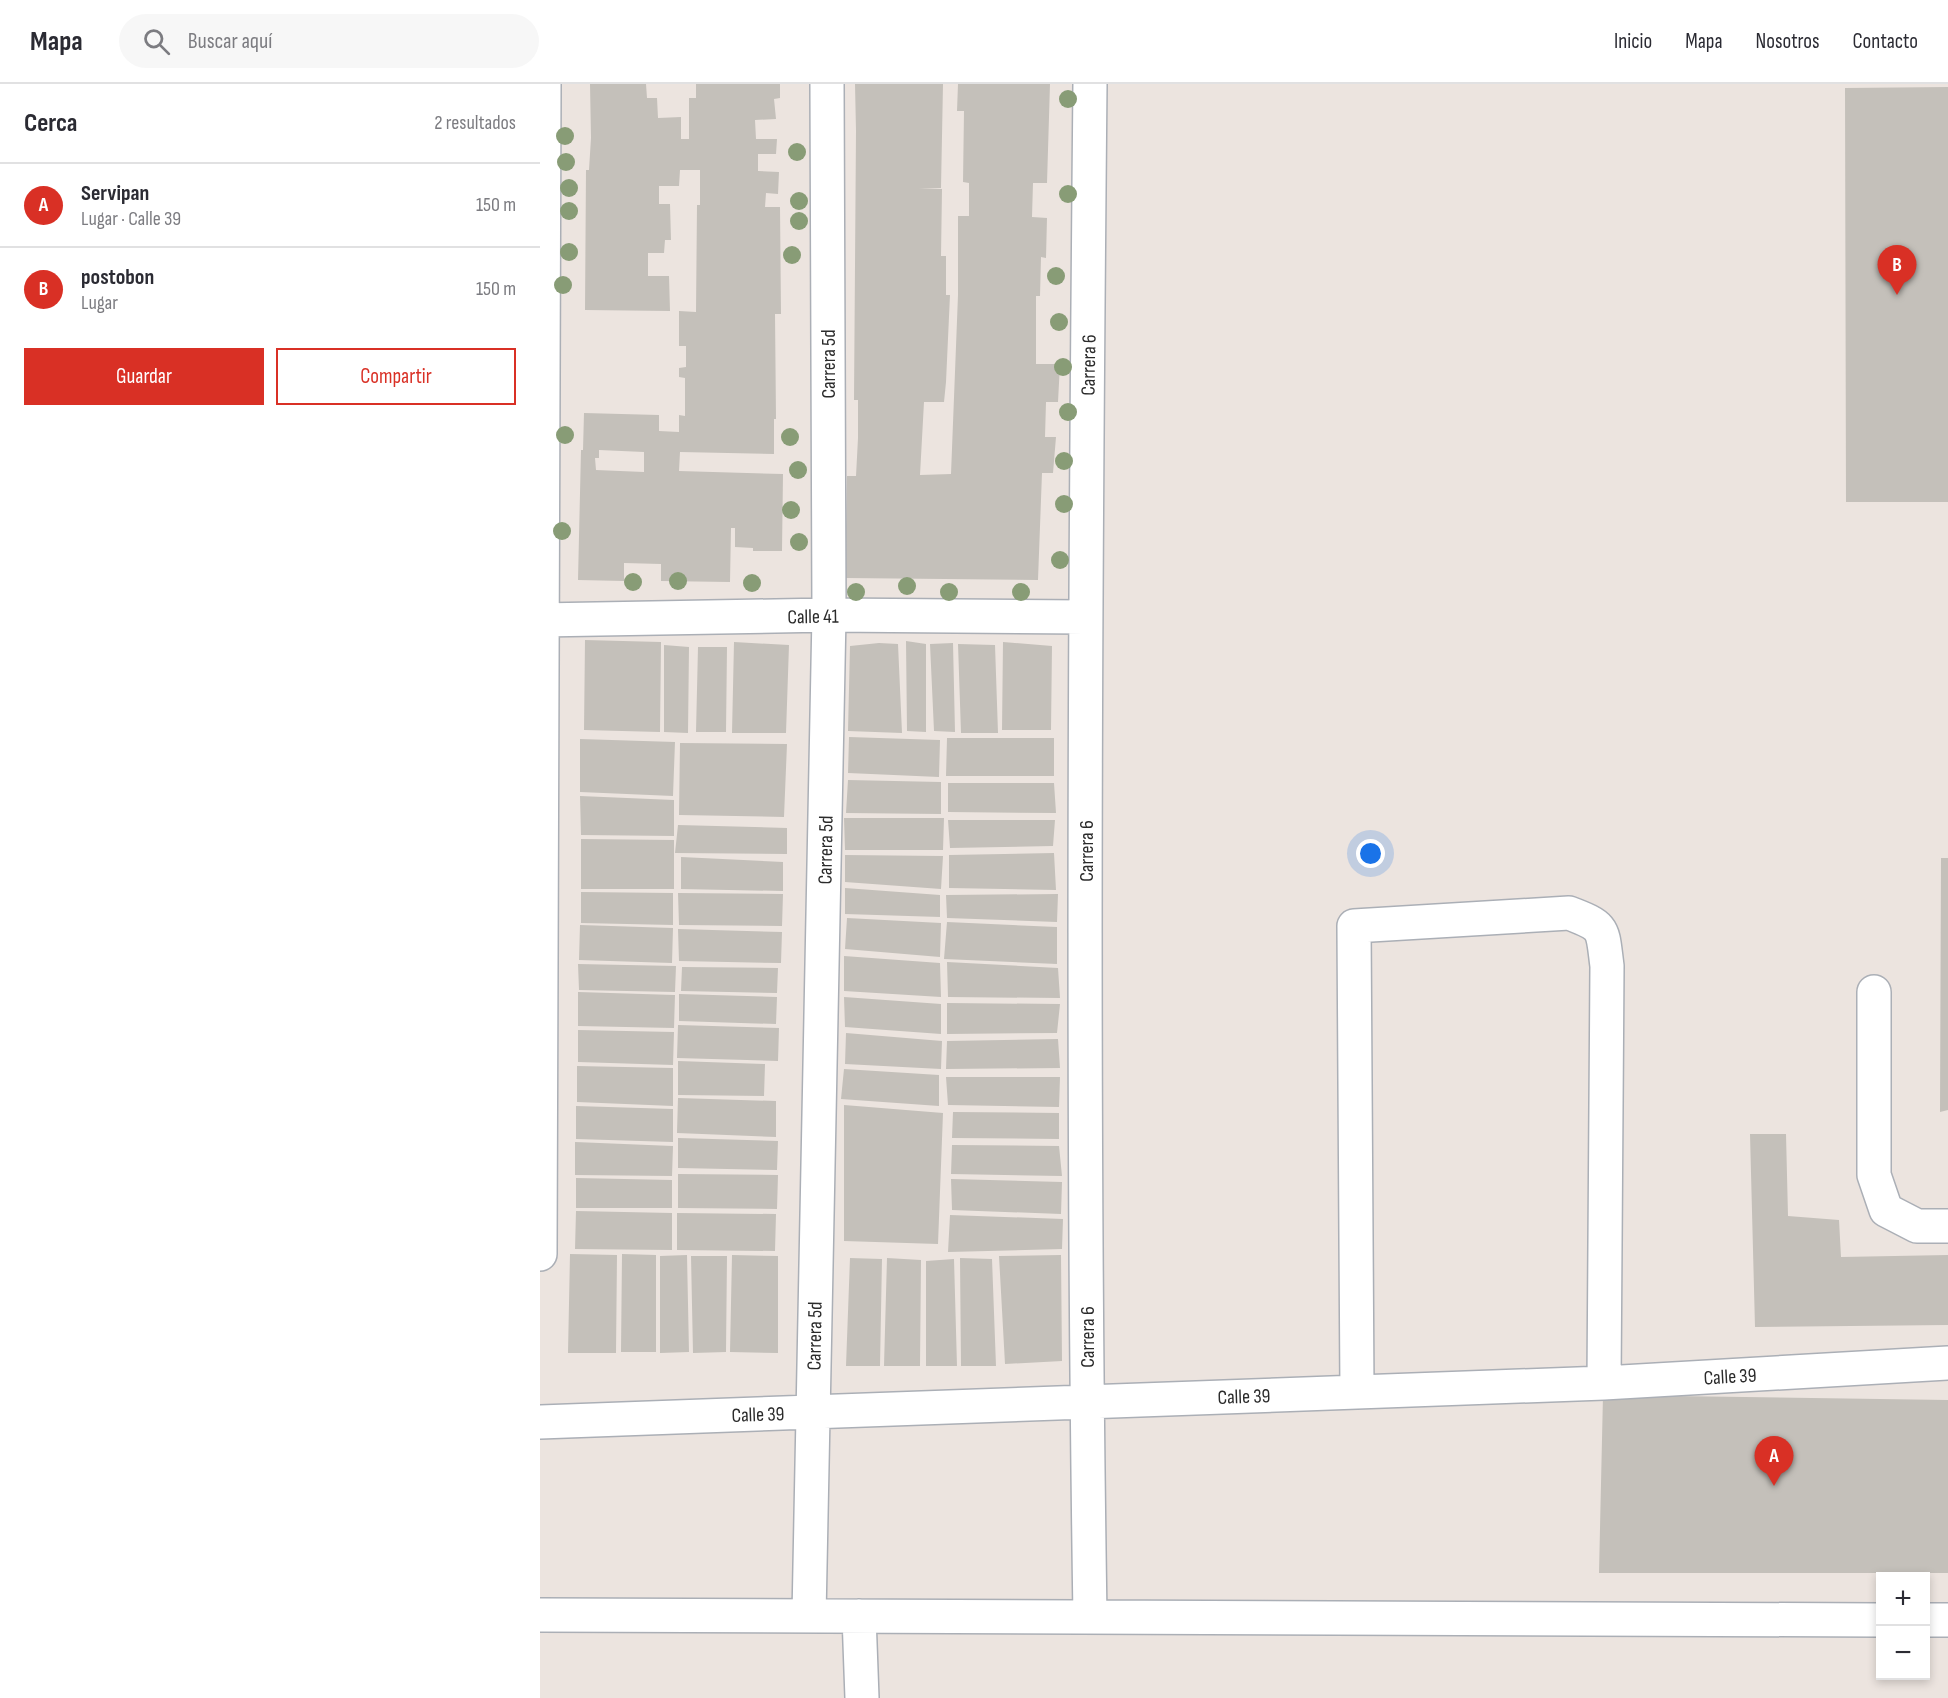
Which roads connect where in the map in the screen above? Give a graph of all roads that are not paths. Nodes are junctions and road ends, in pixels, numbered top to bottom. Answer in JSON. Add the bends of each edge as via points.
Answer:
{"nodes":[{"id":1,"x":544,"y":84,"type":"edge"},
{"id":2,"x":827,"y":84,"type":"edge"},
{"id":3,"x":1090,"y":84,"type":"edge"},
{"id":4,"x":830,"y":615,"type":"junction"},
{"id":5,"x":1085,"y":617,"type":"junction"},
{"id":6,"x":542,"y":620,"type":"edge"},
{"id":7,"x":1874,"y":993,"type":"dead end"},
{"id":8,"x":1948,"y":1226,"type":"edge"},
{"id":9,"x":540,"y":1254,"type":"edge"},
{"id":10,"x":1948,"y":1363,"type":"edge"},
{"id":11,"x":1604,"y":1383,"type":"junction"},
{"id":12,"x":1357,"y":1392,"type":"junction"},
{"id":13,"x":1087,"y":1402,"type":"junction"},
{"id":14,"x":813,"y":1412,"type":"junction"},
{"id":15,"x":540,"y":1422,"type":"edge"},
{"id":16,"x":540,"y":1615,"type":"edge"},
{"id":17,"x":809,"y":1616,"type":"junction"},
{"id":18,"x":859,"y":1616,"type":"junction"},
{"id":19,"x":1090,"y":1617,"type":"junction"},
{"id":20,"x":1876,"y":1620,"type":"edge"},
{"id":21,"x":1930,"y":1620,"type":"edge"},
{"id":22,"x":1948,"y":1620,"type":"edge"},
{"id":23,"x":862,"y":1698,"type":"edge"}],
"edges":[{"from":1,"to":6,"type":"street"},
{"from":2,"to":4,"type":"street","name":"Carrera 5d"},
{"from":3,"to":5,"type":"street","name":"Carrera 6"},
{"from":4,"to":5,"type":"street","name":"Calle 41"},
{"from":4,"to":6,"type":"street","name":"Calle 41"},
{"from":4,"to":14,"type":"street","name":"Carrera 5d"},
{"from":5,"to":13,"type":"street","name":"Carrera 6"},
{"from":6,"to":9,"type":"street"},
{"from":7,"to":8,"type":"street","via":[[1874,1175],[1886,1210],[1917,1226]]},
{"from":10,"to":11,"type":"street","name":"Calle 39"},
{"from":11,"to":12,"type":"street","name":"Calle 39"},
{"from":11,"to":12,"type":"street","via":[[1607,966],[1603,934],[1594,922],[1569,913],[1354,926]]},
{"from":12,"to":13,"type":"street","name":"Calle 39"},
{"from":13,"to":14,"type":"street","name":"Calle 39"},
{"from":13,"to":19,"type":"street","name":"Carrera 6"},
{"from":14,"to":15,"type":"street","name":"Calle 39"},
{"from":14,"to":17,"type":"street","name":"Carrera 5d"},
{"from":16,"to":17,"type":"street"},
{"from":17,"to":18,"type":"street"},
{"from":18,"to":19,"type":"street"},
{"from":18,"to":23,"type":"street"},
{"from":19,"to":20,"type":"street"},
{"from":21,"to":22,"type":"street"}]}
